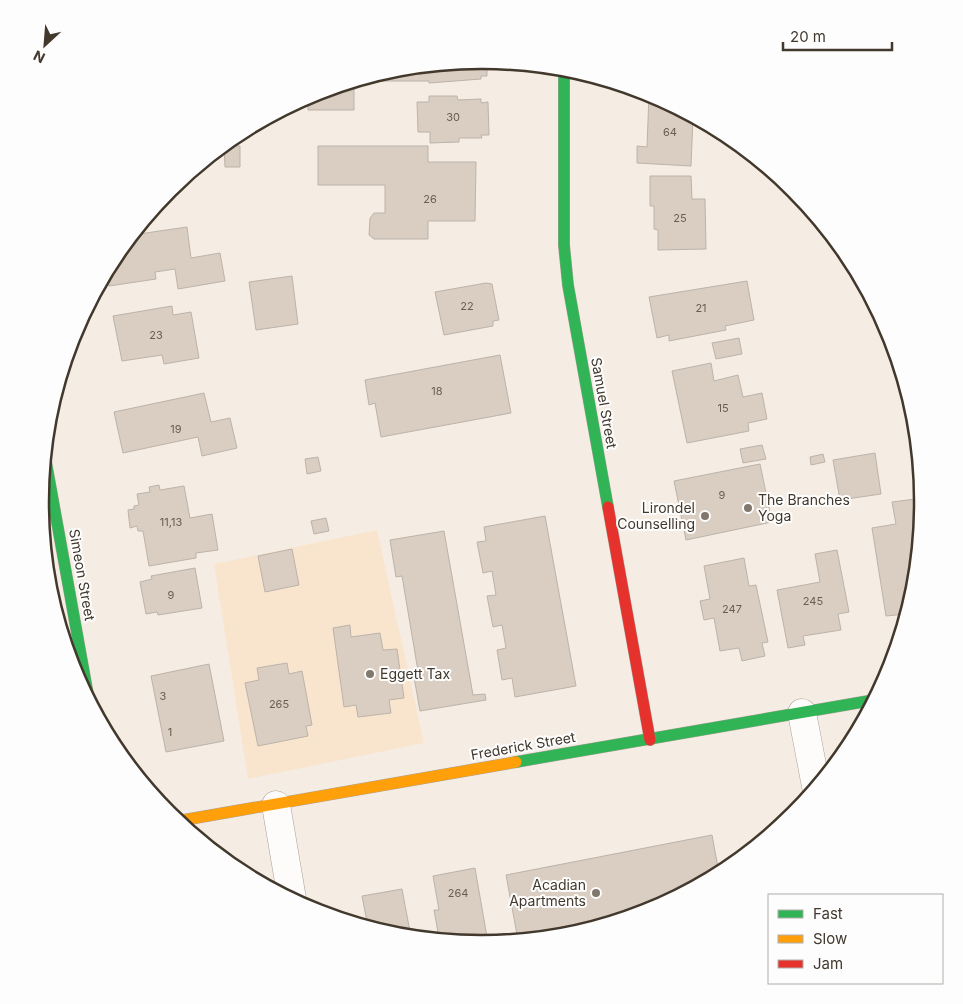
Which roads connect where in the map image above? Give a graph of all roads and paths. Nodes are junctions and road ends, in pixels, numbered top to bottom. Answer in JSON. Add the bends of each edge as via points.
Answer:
{"nodes":[{"id":1,"x":564,"y":78,"type":"edge"},
{"id":2,"x":50,"y":486,"type":"edge"},
{"id":3,"x":84,"y":672,"type":"edge"},
{"id":4,"x":865,"y":702,"type":"edge"},
{"id":5,"x":802,"y":713,"type":"junction"},
{"id":6,"x":650,"y":740,"type":"junction"},
{"id":7,"x":814,"y":778,"type":"edge"},
{"id":8,"x":276,"y":805,"type":"junction"},
{"id":9,"x":188,"y":819,"type":"edge"},
{"id":10,"x":291,"y":890,"type":"edge"}],
"edges":[{"from":1,"to":6,"type":"street","name":"Samuel Street","via":[[564,246],[568,285]]},
{"from":2,"to":3,"type":"street","name":"Simeon Street"},
{"from":4,"to":5,"type":"street","name":"Frederick Street"},
{"from":5,"to":6,"type":"street","name":"Frederick Street"},
{"from":5,"to":7,"type":"street"},
{"from":6,"to":8,"type":"street","name":"Frederick Street"},
{"from":8,"to":9,"type":"street","name":"Frederick Street"},
{"from":8,"to":10,"type":"street"}]}
